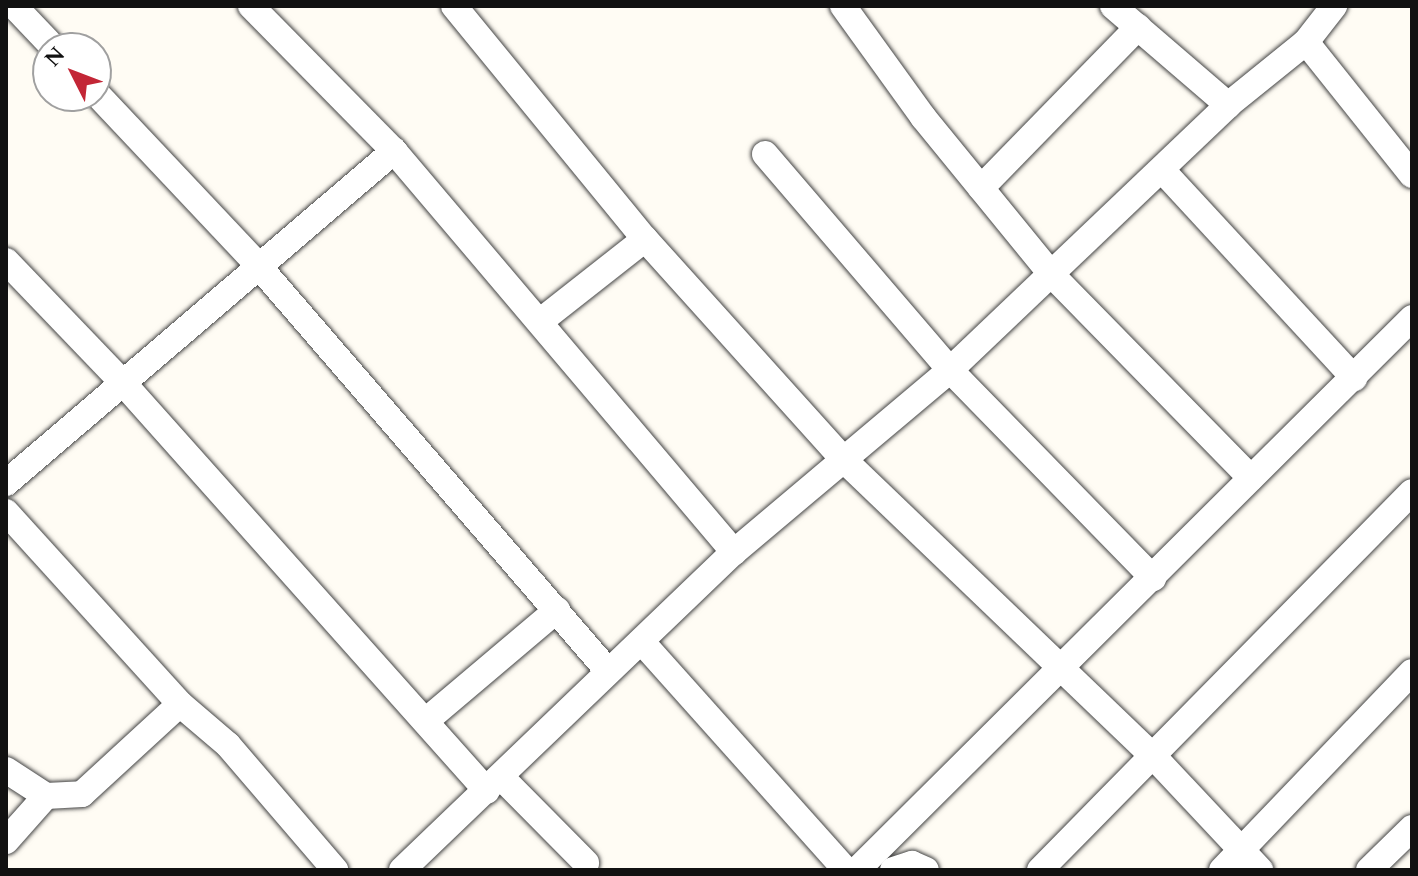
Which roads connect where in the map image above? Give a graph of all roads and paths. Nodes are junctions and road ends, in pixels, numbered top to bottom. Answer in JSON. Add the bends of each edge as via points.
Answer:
{"nodes":[{"id":1,"x":14,"y":6,"type":"edge"},
{"id":2,"x":251,"y":6,"type":"edge"},
{"id":3,"x":454,"y":6,"type":"edge"},
{"id":4,"x":843,"y":6,"type":"edge"},
{"id":5,"x":1113,"y":6,"type":"edge"},
{"id":6,"x":1334,"y":6,"type":"edge"},
{"id":7,"x":1138,"y":27,"type":"junction"},
{"id":8,"x":39,"y":32,"type":"edge"},
{"id":9,"x":1306,"y":42,"type":"junction"},
{"id":10,"x":1228,"y":105,"type":"junction"},
{"id":11,"x":112,"y":110,"type":"edge"},
{"id":12,"x":394,"y":151,"type":"junction"},
{"id":13,"x":765,"y":154,"type":"dead end"},
{"id":14,"x":1163,"y":171,"type":"junction"},
{"id":15,"x":1412,"y":175,"type":"edge"},
{"id":16,"x":981,"y":188,"type":"junction"},
{"id":17,"x":645,"y":239,"type":"junction"},
{"id":18,"x":6,"y":261,"type":"edge"},
{"id":19,"x":256,"y":263,"type":"junction"},
{"id":20,"x":1052,"y":275,"type":"junction"},
{"id":21,"x":1412,"y":318,"type":"edge"},
{"id":22,"x":542,"y":320,"type":"junction"},
{"id":23,"x":950,"y":370,"type":"junction"},
{"id":24,"x":1354,"y":378,"type":"junction"},
{"id":25,"x":124,"y":384,"type":"junction"},
{"id":26,"x":841,"y":457,"type":"junction"},
{"id":27,"x":1251,"y":478,"type":"junction"},
{"id":28,"x":6,"y":483,"type":"edge"},
{"id":29,"x":1412,"y":492,"type":"edge"},
{"id":30,"x":6,"y":512,"type":"edge"},
{"id":31,"x":734,"y":552,"type":"junction"},
{"id":32,"x":1153,"y":578,"type":"junction"},
{"id":33,"x":557,"y":610,"type":"junction"},
{"id":34,"x":642,"y":642,"type":"junction"},
{"id":35,"x":608,"y":671,"type":"junction"},
{"id":36,"x":1062,"y":672,"type":"junction"},
{"id":37,"x":1412,"y":672,"type":"edge"},
{"id":38,"x":180,"y":704,"type":"junction"},
{"id":39,"x":428,"y":719,"type":"junction"},
{"id":40,"x":1155,"y":758,"type":"junction"},
{"id":41,"x":6,"y":770,"type":"edge"},
{"id":42,"x":494,"y":784,"type":"junction"},
{"id":43,"x":46,"y":796,"type":"junction"},
{"id":44,"x":1412,"y":828,"type":"edge"},
{"id":45,"x":6,"y":841,"type":"edge"},
{"id":46,"x":1241,"y":851,"type":"junction"},
{"id":47,"x":586,"y":863,"type":"dead end"},
{"id":48,"x":335,"y":870,"type":"edge"},
{"id":49,"x":402,"y":870,"type":"edge"},
{"id":50,"x":846,"y":870,"type":"edge"},
{"id":51,"x":857,"y":870,"type":"edge"},
{"id":52,"x":893,"y":870,"type":"edge"},
{"id":53,"x":926,"y":870,"type":"edge"},
{"id":54,"x":1040,"y":870,"type":"edge"},
{"id":55,"x":1222,"y":870,"type":"edge"},
{"id":56,"x":1260,"y":870,"type":"edge"},
{"id":57,"x":1369,"y":870,"type":"edge"}],
"edges":[{"from":1,"to":8,"type":"street"},
{"from":2,"to":12,"type":"street"},
{"from":3,"to":17,"type":"street"},
{"from":4,"to":16,"type":"street"},
{"from":5,"to":7,"type":"street"},
{"from":6,"to":9,"type":"street"},
{"from":7,"to":10,"type":"street"},
{"from":7,"to":16,"type":"street"},
{"from":9,"to":10,"type":"street"},
{"from":9,"to":15,"type":"street"},
{"from":10,"to":14,"type":"street"},
{"from":11,"to":19,"type":"street"},
{"from":12,"to":19,"type":"street"},
{"from":12,"to":22,"type":"street"},
{"from":13,"to":23,"type":"street"},
{"from":14,"to":20,"type":"street"},
{"from":14,"to":24,"type":"street"},
{"from":16,"to":20,"type":"street"},
{"from":17,"to":22,"type":"street"},
{"from":17,"to":26,"type":"street"},
{"from":18,"to":25,"type":"street"},
{"from":19,"to":25,"type":"street"},
{"from":19,"to":33,"type":"street"},
{"from":20,"to":23,"type":"street"},
{"from":20,"to":27,"type":"street"},
{"from":21,"to":24,"type":"street"},
{"from":22,"to":31,"type":"street"},
{"from":23,"to":26,"type":"street"},
{"from":23,"to":32,"type":"street"},
{"from":24,"to":27,"type":"street"},
{"from":25,"to":28,"type":"street"},
{"from":25,"to":39,"type":"street"},
{"from":26,"to":31,"type":"street"},
{"from":26,"to":36,"type":"street"},
{"from":27,"to":32,"type":"street"},
{"from":29,"to":40,"type":"street"},
{"from":30,"to":38,"type":"street"},
{"from":31,"to":34,"type":"street"},
{"from":32,"to":36,"type":"street"},
{"from":33,"to":35,"type":"street"},
{"from":33,"to":39,"type":"street"},
{"from":34,"to":35,"type":"street"},
{"from":34,"to":50,"type":"street"},
{"from":35,"to":42,"type":"street"},
{"from":36,"to":40,"type":"street"},
{"from":36,"to":51,"type":"street"},
{"from":37,"to":46,"type":"street"},
{"from":38,"to":43,"type":"street","via":[[82,794]]},
{"from":38,"to":48,"type":"street","via":[[228,745]]},
{"from":39,"to":42,"type":"street"},
{"from":40,"to":46,"type":"street"},
{"from":40,"to":54,"type":"street"},
{"from":41,"to":43,"type":"street"},
{"from":42,"to":47,"type":"street"},
{"from":42,"to":49,"type":"street"},
{"from":43,"to":45,"type":"street"},
{"from":44,"to":57,"type":"street"},
{"from":46,"to":55,"type":"street"},
{"from":46,"to":56,"type":"street"},
{"from":52,"to":53,"type":"street","via":[[912,864]]}]}
